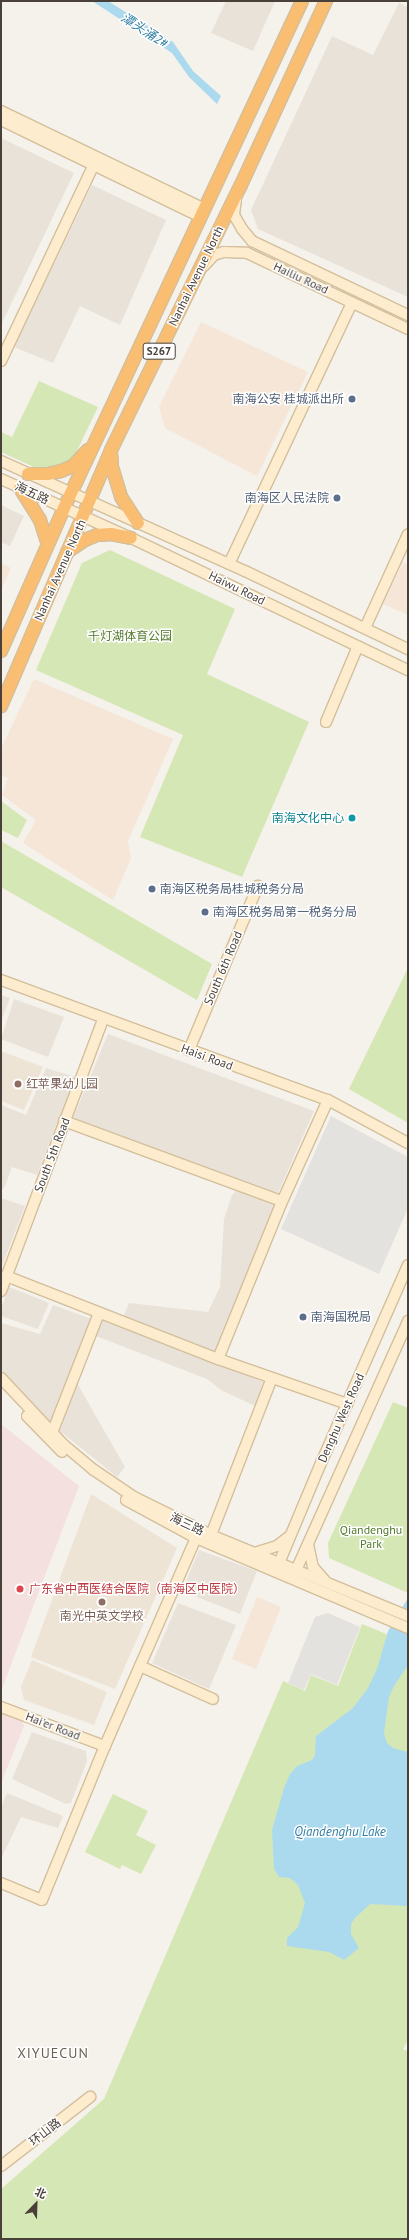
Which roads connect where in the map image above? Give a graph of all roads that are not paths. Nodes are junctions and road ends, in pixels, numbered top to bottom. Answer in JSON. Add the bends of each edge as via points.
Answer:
{"nodes":[{"id":1,"x":302,"y":1,"type":"edge"},
{"id":2,"x":326,"y":1,"type":"edge"},
{"id":3,"x":1,"y":111,"type":"edge"},
{"id":4,"x":1,"y":120,"type":"edge"},
{"id":5,"x":94,"y":164,"type":"junction"},
{"id":6,"x":240,"y":187,"type":"junction"},
{"id":7,"x":203,"y":213,"type":"junction"},
{"id":8,"x":252,"y":241,"type":"junction"},
{"id":9,"x":247,"y":253,"type":"junction"},
{"id":10,"x":197,"y":274,"type":"junction"},
{"id":11,"x":352,"y":302,"type":"junction"},
{"id":12,"x":408,"y":315,"type":"edge"},
{"id":13,"x":154,"y":318,"type":"junction"},
{"id":14,"x":172,"y":324,"type":"junction"},
{"id":15,"x":408,"y":329,"type":"edge"},
{"id":16,"x":1,"y":361,"type":"edge"},
{"id":17,"x":96,"y":442,"type":"junction"},
{"id":18,"x":111,"y":450,"type":"junction"},
{"id":19,"x":1,"y":461,"type":"edge"},
{"id":20,"x":28,"y":474,"type":"junction"},
{"id":21,"x":1,"y":479,"type":"edge"},
{"id":22,"x":20,"y":488,"type":"junction"},
{"id":23,"x":71,"y":493,"type":"junction"},
{"id":24,"x":90,"y":501,"type":"junction"},
{"id":25,"x":64,"y":508,"type":"junction"},
{"id":26,"x":83,"y":517,"type":"junction"},
{"id":27,"x":138,"y":524,"type":"junction"},
{"id":28,"x":408,"y":534,"type":"edge"},
{"id":29,"x":131,"y":538,"type":"junction"},
{"id":30,"x":48,"y":544,"type":"junction"},
{"id":31,"x":67,"y":552,"type":"junction"},
{"id":32,"x":229,"y":564,"type":"junction"},
{"id":33,"x":365,"y":628,"type":"junction"},
{"id":34,"x":358,"y":646,"type":"junction"},
{"id":35,"x":408,"y":649,"type":"edge"},
{"id":36,"x":1,"y":651,"type":"edge"},
{"id":37,"x":408,"y":670,"type":"edge"},
{"id":38,"x":1,"y":706,"type":"edge"},
{"id":39,"x":326,"y":722,"type":"dead end"},
{"id":40,"x":258,"y":886,"type":"dead end"},
{"id":41,"x":1,"y":980,"type":"edge"},
{"id":42,"x":103,"y":1019,"type":"junction"},
{"id":43,"x":189,"y":1050,"type":"junction"},
{"id":44,"x":328,"y":1100,"type":"junction"},
{"id":45,"x":64,"y":1121,"type":"junction"},
{"id":46,"x":408,"y":1143,"type":"edge"},
{"id":47,"x":282,"y":1201,"type":"junction"},
{"id":48,"x":408,"y":1265,"type":"edge"},
{"id":49,"x":6,"y":1276,"type":"junction"},
{"id":50,"x":1,"y":1291,"type":"edge"},
{"id":51,"x":100,"y":1313,"type":"junction"},
{"id":52,"x":408,"y":1321,"type":"edge"},
{"id":53,"x":218,"y":1359,"type":"junction"},
{"id":54,"x":1,"y":1378,"type":"edge"},
{"id":55,"x":272,"y":1378,"type":"junction"},
{"id":56,"x":1,"y":1388,"type":"edge"},
{"id":57,"x":347,"y":1404,"type":"junction"},
{"id":58,"x":52,"y":1433,"type":"junction"},
{"id":59,"x":211,"y":1535,"type":"junction"},
{"id":60,"x":290,"y":1536,"type":"junction"},
{"id":61,"x":196,"y":1538,"type":"junction"},
{"id":62,"x":308,"y":1544,"type":"junction"},
{"id":63,"x":254,"y":1553,"type":"junction"},
{"id":64,"x":278,"y":1567,"type":"junction"},
{"id":65,"x":294,"y":1574,"type":"junction"},
{"id":66,"x":328,"y":1583,"type":"junction"},
{"id":67,"x":380,"y":1610,"type":"junction"},
{"id":68,"x":408,"y":1616,"type":"edge"},
{"id":69,"x":408,"y":1628,"type":"edge"},
{"id":70,"x":140,"y":1666,"type":"junction"},
{"id":71,"x":213,"y":1699,"type":"dead end"},
{"id":72,"x":1,"y":1707,"type":"edge"},
{"id":73,"x":105,"y":1746,"type":"junction"},
{"id":74,"x":1,"y":1883,"type":"edge"},
{"id":75,"x":90,"y":2096,"type":"dead end"},
{"id":76,"x":1,"y":2166,"type":"edge"}],
"edges":[{"from":1,"to":7,"type":"highway","name":"Nanhai Avenue North","number":"S267"},
{"from":2,"to":6,"type":"highway","name":"Nanhai Avenue North","number":"S267"},
{"from":3,"to":7,"type":"main road"},
{"from":4,"to":5,"type":"main road"},
{"from":5,"to":7,"type":"main road"},
{"from":5,"to":16,"type":"main road"},
{"from":6,"to":8,"type":"main road","name":"Hailiu Road","via":[[234,205],[234,215]]},
{"from":6,"to":10,"type":"highway","name":"Nanhai Avenue North","number":"S267"},
{"from":7,"to":13,"type":"highway","name":"Nanhai Avenue North","number":"S267"},
{"from":8,"to":9,"type":"main road","via":[[245,242],[243,246]]},
{"from":8,"to":12,"type":"main road","name":"Hailiu Road"},
{"from":9,"to":10,"type":"main road","name":"Hailiu Road","via":[[224,252],[214,255]]},
{"from":9,"to":11,"type":"main road","name":"Hailiu Road"},
{"from":10,"to":14,"type":"highway","name":"Nanhai Avenue North","number":"S267"},
{"from":11,"to":15,"type":"main road","name":"Hailiu Road"},
{"from":11,"to":32,"type":"main road"},
{"from":13,"to":14,"type":"highway","via":[[160,325],[168,327]]},
{"from":13,"to":17,"type":"highway","name":"Nanhai Avenue North","number":"S267"},
{"from":14,"to":18,"type":"highway","name":"Nanhai Avenue North","number":"S267"},
{"from":17,"to":20,"type":"highway","via":[[73,466],[48,474]]},
{"from":17,"to":23,"type":"highway","name":"Nanhai Avenue North","number":"S267"},
{"from":18,"to":24,"type":"highway","name":"Nanhai Avenue North","number":"S267"},
{"from":18,"to":27,"type":"highway","via":[[116,483],[127,508]]},
{"from":19,"to":20,"type":"main road"},
{"from":20,"to":23,"type":"main road"},
{"from":21,"to":22,"type":"main road","name":"海五路"},
{"from":22,"to":25,"type":"main road","name":"海五路"},
{"from":22,"to":30,"type":"highway","via":[[40,520]]},
{"from":23,"to":24,"type":"main road"},
{"from":23,"to":25,"type":"highway","name":"Nanhai Avenue North","number":"S267"},
{"from":24,"to":26,"type":"highway","name":"Nanhai Avenue North","number":"S267"},
{"from":24,"to":27,"type":"main road"},
{"from":25,"to":26,"type":"main road","name":"Haiwu Road"},
{"from":25,"to":30,"type":"highway","name":"Nanhai Avenue North"},
{"from":26,"to":29,"type":"main road","name":"Haiwu Road"},
{"from":26,"to":31,"type":"highway","name":"Nanhai Avenue North","number":"S267"},
{"from":27,"to":32,"type":"main road"},
{"from":28,"to":33,"type":"main road"},
{"from":29,"to":31,"type":"highway","via":[[111,534],[97,536],[85,540]]},
{"from":29,"to":34,"type":"main road","name":"Haiwu Road"},
{"from":30,"to":36,"type":"highway","name":"Nanhai Avenue North"},
{"from":31,"to":38,"type":"highway","name":"Nanhai Avenue North","number":"S267"},
{"from":32,"to":33,"type":"main road"},
{"from":33,"to":35,"type":"main road"},
{"from":34,"to":37,"type":"main road","name":"Haiwu Road"},
{"from":34,"to":39,"type":"main road"},
{"from":40,"to":43,"type":"main road","name":"South 6th Road"},
{"from":41,"to":42,"type":"main road","name":"Haisi Road"},
{"from":42,"to":43,"type":"main road","name":"Haisi Road"},
{"from":42,"to":45,"type":"main road","name":"South 5th Road"},
{"from":43,"to":44,"type":"main road","name":"Haisi Road"},
{"from":44,"to":46,"type":"main road","name":"Haisi Road"},
{"from":44,"to":47,"type":"main road"},
{"from":45,"to":47,"type":"main road"},
{"from":45,"to":49,"type":"main road","name":"South 5th Road"},
{"from":47,"to":53,"type":"main road"},
{"from":48,"to":57,"type":"main road","name":"Denghu West Road"},
{"from":49,"to":50,"type":"main road","name":"South 5th Road"},
{"from":49,"to":51,"type":"main road"},
{"from":51,"to":53,"type":"main road"},
{"from":51,"to":58,"type":"main road"},
{"from":52,"to":62,"type":"main road","name":"Denghu West Road"},
{"from":53,"to":55,"type":"main road"},
{"from":54,"to":58,"type":"main road","name":"海三路"},
{"from":55,"to":57,"type":"main road"},
{"from":55,"to":59,"type":"main road"},
{"from":56,"to":61,"type":"main road","name":"海三路","via":[[50,1441],[92,1476],[130,1503]]},
{"from":57,"to":60,"type":"main road","name":"Denghu West Road"},
{"from":58,"to":59,"type":"main road","name":"海三路","via":[[94,1470],[134,1497]]},
{"from":59,"to":63,"type":"main road","name":"海三路"},
{"from":60,"to":63,"type":"main road","via":[[277,1546]]},
{"from":60,"to":64,"type":"main road","name":"Denghu West Road"},
{"from":61,"to":64,"type":"main road","name":"海三路"},
{"from":61,"to":70,"type":"main road"},
{"from":62,"to":65,"type":"main road","name":"Denghu West Road"},
{"from":62,"to":66,"type":"main road","via":[[313,1567]]},
{"from":63,"to":64,"type":"main road","name":"海三路"},
{"from":64,"to":65,"type":"main road","name":"海三路"},
{"from":65,"to":66,"type":"main road","name":"海三路"},
{"from":65,"to":67,"type":"main road","name":"海三路"},
{"from":66,"to":67,"type":"main road","name":"海三路"},
{"from":67,"to":68,"type":"main road","name":"海三路"},
{"from":67,"to":69,"type":"main road","name":"海三路"},
{"from":70,"to":71,"type":"main road"},
{"from":70,"to":73,"type":"main road"},
{"from":72,"to":73,"type":"main road","name":"Hai'er Road"},
{"from":73,"to":74,"type":"main road","via":[[42,1900]]},
{"from":75,"to":76,"type":"main road","name":"环山路"}]}
